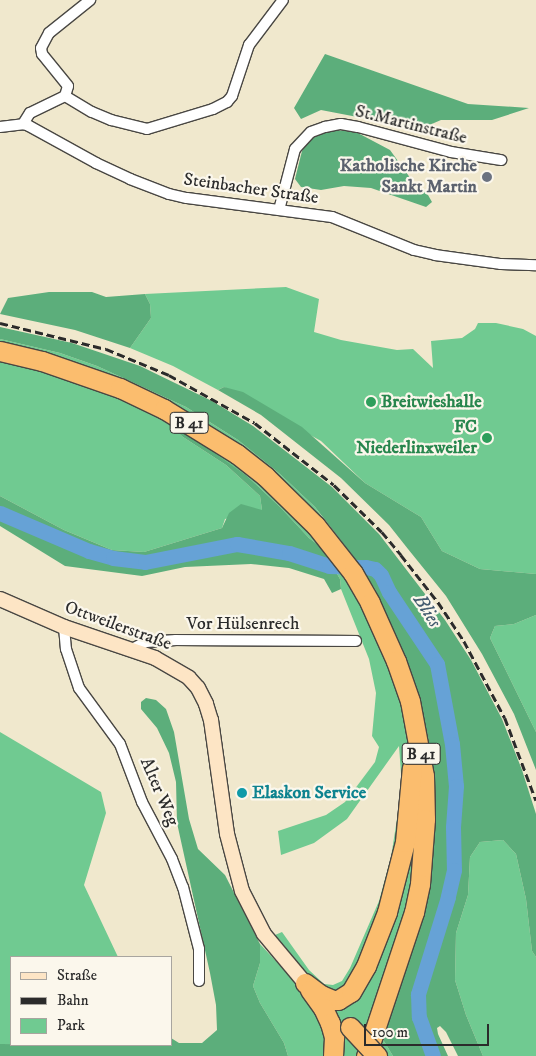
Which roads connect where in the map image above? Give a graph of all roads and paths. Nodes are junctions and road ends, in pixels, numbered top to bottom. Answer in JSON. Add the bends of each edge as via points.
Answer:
{"nodes":[{"id":1,"x":90,"y":0,"type":"edge"},
{"id":2,"x":283,"y":0,"type":"edge"},
{"id":3,"x":67,"y":91,"type":"junction"},
{"id":4,"x":23,"y":124,"type":"junction"},
{"id":5,"x":0,"y":127,"type":"edge"},
{"id":6,"x":501,"y":160,"type":"dead end"},
{"id":7,"x":279,"y":210,"type":"junction"},
{"id":8,"x":536,"y":265,"type":"edge"},
{"id":9,"x":0,"y":351,"type":"edge"},
{"id":10,"x":0,"y":599,"type":"edge"},
{"id":11,"x":370,"y":603,"type":"junction"},
{"id":12,"x":64,"y":627,"type":"junction"},
{"id":13,"x":356,"y":641,"type":"dead end"},
{"id":14,"x":132,"y":649,"type":"junction"},
{"id":15,"x":199,"y":981,"type":"dead end"},
{"id":16,"x":305,"y":983,"type":"junction"},
{"id":17,"x":333,"y":1056,"type":"edge"},
{"id":18,"x":366,"y":1056,"type":"edge"},
{"id":19,"x":377,"y":1056,"type":"edge"}],
"edges":[{"from":1,"to":3,"type":"street","via":[[49,33],[41,48]]},
{"from":2,"to":3,"type":"street","via":[[249,45],[232,96],[213,109],[147,129],[92,112]]},
{"from":3,"to":4,"type":"street","via":[[30,113]]},
{"from":4,"to":5,"type":"street"},
{"from":4,"to":7,"type":"street","name":"Steinbacher Straße","via":[[104,168],[169,194]]},
{"from":6,"to":7,"type":"street","name":"St.Martinstraße","via":[[451,152],[358,127],[325,126],[311,132],[295,149]]},
{"from":7,"to":8,"type":"street","name":"Steinbacher Straße","via":[[335,218],[414,250],[435,255]]},
{"from":9,"to":11,"type":"highway","number":"B 41","via":[[42,361],[120,388],[164,408],[237,454],[316,526],[353,573]]},
{"from":10,"to":12,"type":"main road","name":"Ottweilerstraße"},
{"from":11,"to":16,"type":"highway","via":[[405,703],[412,746],[412,783],[405,842],[387,912],[354,988],[345,997],[333,1000],[321,996]]},
{"from":11,"to":18,"type":"highway","number":"B 41","via":[[396,660],[410,701],[424,776],[425,819],[420,884],[414,912]]},
{"from":12,"to":14,"type":"main road","name":"Ottweilerstraße"},
{"from":12,"to":15,"type":"street","name":"Alter Weg","via":[[66,649],[79,688],[120,744],[142,802],[172,858],[199,949]]},
{"from":13,"to":14,"type":"street","name":"Vor Hülsenrech","via":[[176,640],[146,642]]},
{"from":14,"to":16,"type":"main road","name":"Ottweilerstraße","via":[[172,666],[189,678],[206,704],[231,854],[251,912],[274,948]]},
{"from":16,"to":17,"type":"highway","via":[[330,1023],[334,1037]]},
{"from":16,"to":19,"type":"highway","bridge":true}]}
